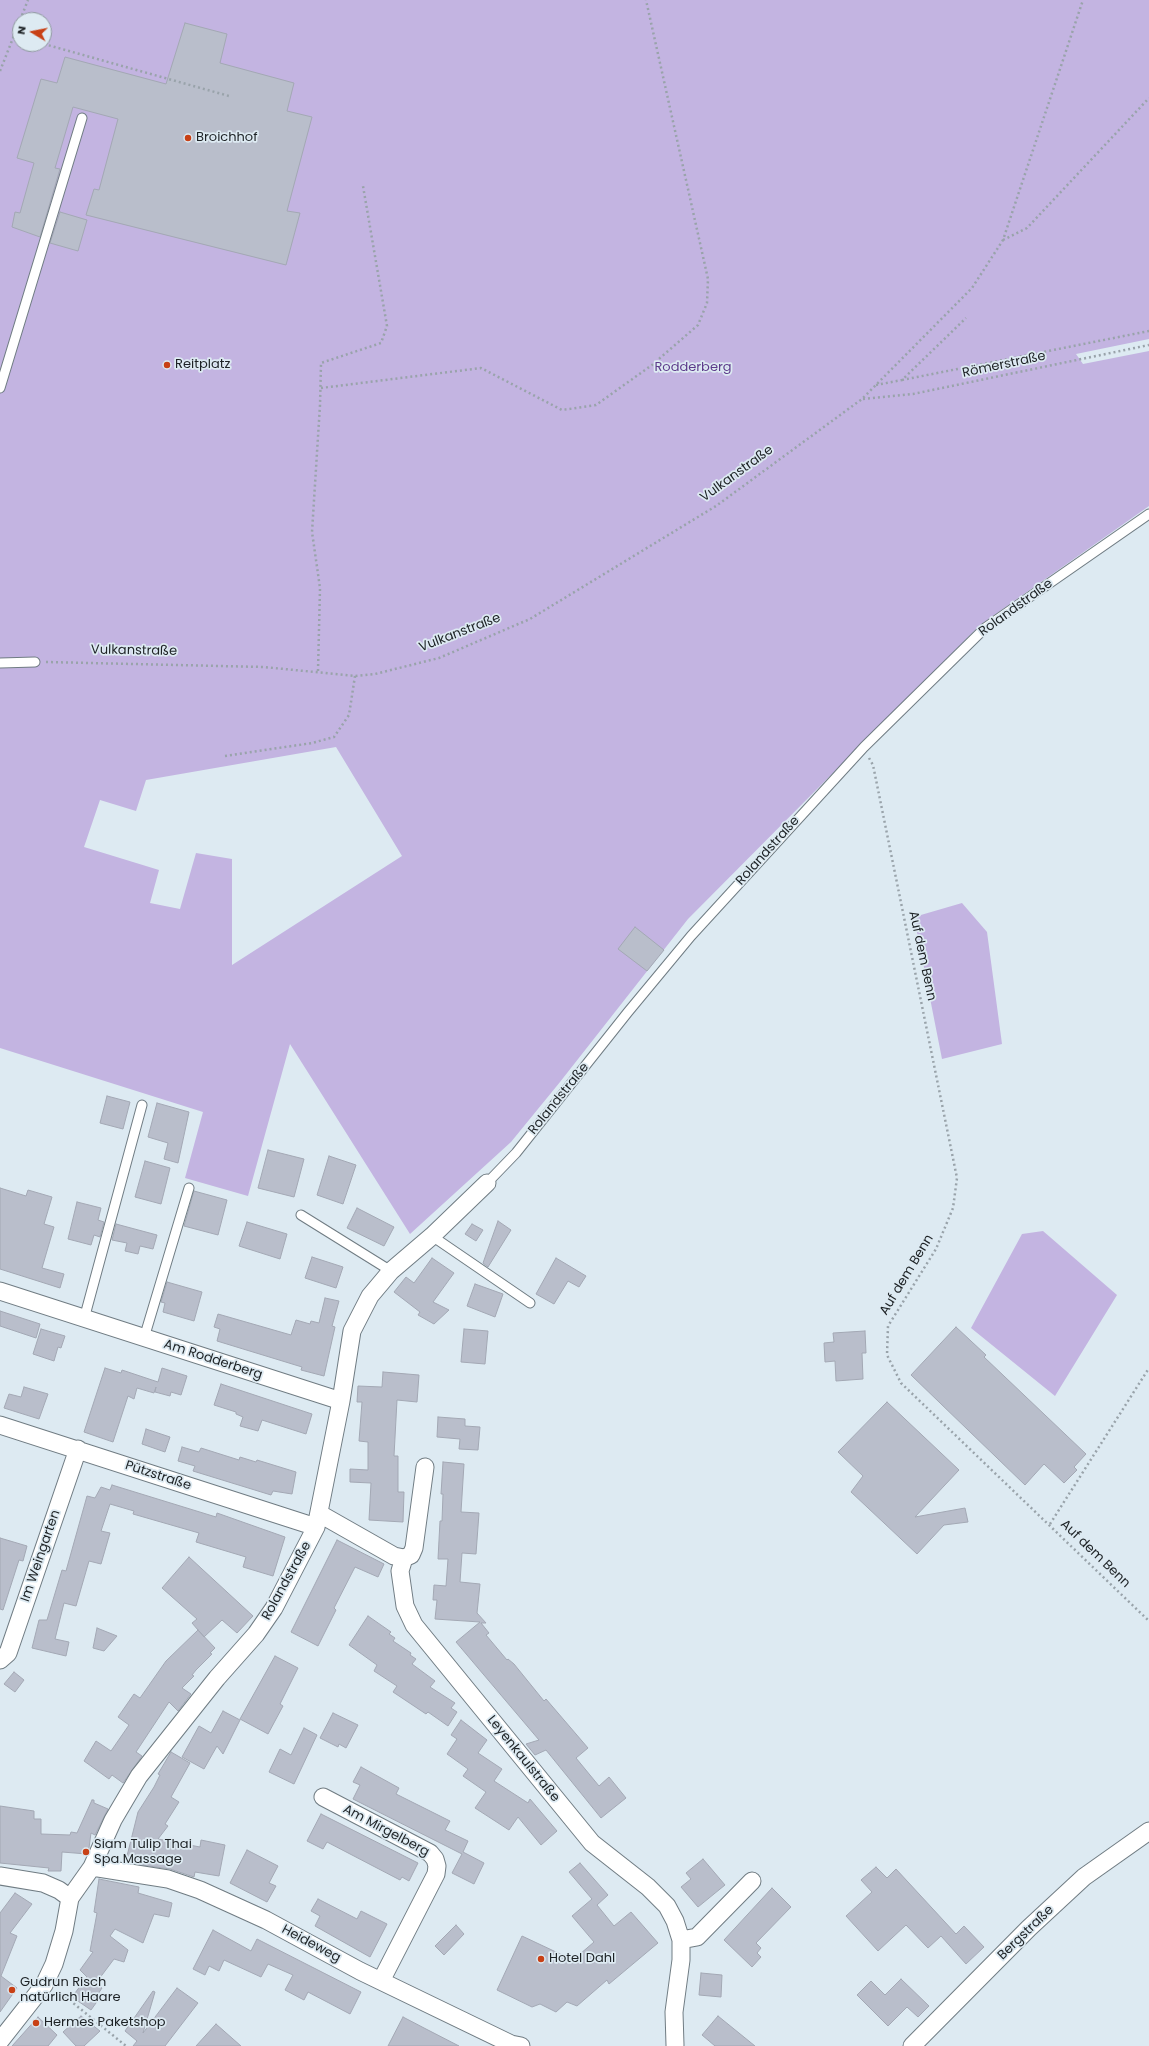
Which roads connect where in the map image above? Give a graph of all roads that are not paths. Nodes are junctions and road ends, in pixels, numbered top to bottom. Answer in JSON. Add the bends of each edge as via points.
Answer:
{"nodes":[{"id":1,"x":82,"y":118,"type":"dead end"},
{"id":2,"x":0,"y":388,"type":"edge"},
{"id":3,"x":1149,"y":514,"type":"edge"},
{"id":4,"x":35,"y":662,"type":"road end"},
{"id":5,"x":0,"y":663,"type":"edge"},
{"id":6,"x":142,"y":1105,"type":"dead end"},
{"id":7,"x":487,"y":1183,"type":"joint"},
{"id":8,"x":189,"y":1188,"type":"dead end"},
{"id":9,"x":301,"y":1215,"type":"dead end"},
{"id":10,"x":432,"y":1236,"type":"junction"},
{"id":11,"x":391,"y":1271,"type":"junction"},
{"id":12,"x":0,"y":1291,"type":"edge"},
{"id":13,"x":530,"y":1303,"type":"dead end"},
{"id":14,"x":84,"y":1319,"type":"junction"},
{"id":15,"x":144,"y":1338,"type":"junction"},
{"id":16,"x":341,"y":1401,"type":"junction"},
{"id":17,"x":0,"y":1424,"type":"edge"},
{"id":18,"x":78,"y":1449,"type":"junction"},
{"id":19,"x":425,"y":1467,"type":"dead end"},
{"id":20,"x":318,"y":1520,"type":"junction"},
{"id":21,"x":404,"y":1558,"type":"junction"},
{"id":22,"x":0,"y":1660,"type":"edge"},
{"id":23,"x":323,"y":1797,"type":"dead end"},
{"id":24,"x":1149,"y":1831,"type":"edge"},
{"id":25,"x":92,"y":1867,"type":"junction"},
{"id":26,"x":0,"y":1876,"type":"edge"},
{"id":27,"x":752,"y":1881,"type":"dead end"},
{"id":28,"x":70,"y":1898,"type":"junction"},
{"id":29,"x":681,"y":1940,"type":"junction"},
{"id":30,"x":381,"y":1981,"type":"junction"},
{"id":31,"x":0,"y":2041,"type":"edge"},
{"id":32,"x":521,"y":2046,"type":"edge"},
{"id":33,"x":671,"y":2046,"type":"edge"},
{"id":34,"x":912,"y":2046,"type":"edge"}],
"edges":[{"from":1,"to":2,"type":"lane"},
{"from":3,"to":7,"type":"lane","name":"Rolandstraße","via":[[985,628],[864,746],[691,936],[516,1153]]},
{"from":4,"to":5,"type":"lane"},
{"from":6,"to":14,"type":"lane"},
{"from":7,"to":10,"type":"street","name":"Rolandstraße"},
{"from":8,"to":15,"type":"lane"},
{"from":9,"to":11,"type":"lane"},
{"from":10,"to":11,"type":"street","name":"Rolandstraße"},
{"from":10,"to":13,"type":"lane"},
{"from":11,"to":16,"type":"street","name":"Rolandstraße","via":[[370,1296],[352,1331]]},
{"from":12,"to":14,"type":"street","name":"Am Rodderberg"},
{"from":14,"to":15,"type":"street","name":"Am Rodderberg"},
{"from":15,"to":16,"type":"street","name":"Am Rodderberg"},
{"from":16,"to":20,"type":"street","name":"Rolandstraße"},
{"from":17,"to":18,"type":"street","name":"Pützstraße"},
{"from":18,"to":20,"type":"street","name":"Pützstraße"},
{"from":18,"to":22,"type":"street","name":"Im Weingarten","via":[[8,1653]]},
{"from":19,"to":21,"type":"street","name":"Leyenkaulstraße","via":[[414,1548],[411,1555]]},
{"from":20,"to":21,"type":"street","via":[[394,1556]]},
{"from":20,"to":25,"type":"street","name":"Rolandstraße","via":[[274,1608],[256,1634],[217,1678],[139,1776],[113,1820]]},
{"from":21,"to":29,"type":"street","name":"Leyenkaulstraße","via":[[400,1571],[401,1586],[405,1606],[414,1625],[592,1843],[659,1896],[675,1921]]},
{"from":23,"to":30,"type":"street","name":"Am Mirgelberg","via":[[430,1853],[435,1859],[436,1874]]},
{"from":24,"to":34,"type":"street","name":"Bergstraße","via":[[1084,1877],[1029,1928]]},
{"from":25,"to":28,"type":"street","name":"Rolandstraße"},
{"from":25,"to":30,"type":"street","name":"Heideweg","via":[[168,1879],[200,1890],[266,1920]]},
{"from":26,"to":28,"type":"street","via":[[43,1884],[59,1890]]},
{"from":27,"to":29,"type":"street","via":[[697,1936]]},
{"from":28,"to":31,"type":"street","via":[[64,1931],[54,1964],[44,1985]]},
{"from":29,"to":33,"type":"street","name":"Leyenkaulstraße"},
{"from":30,"to":32,"type":"street","name":"Heideweg","via":[[511,2044]]}]}
